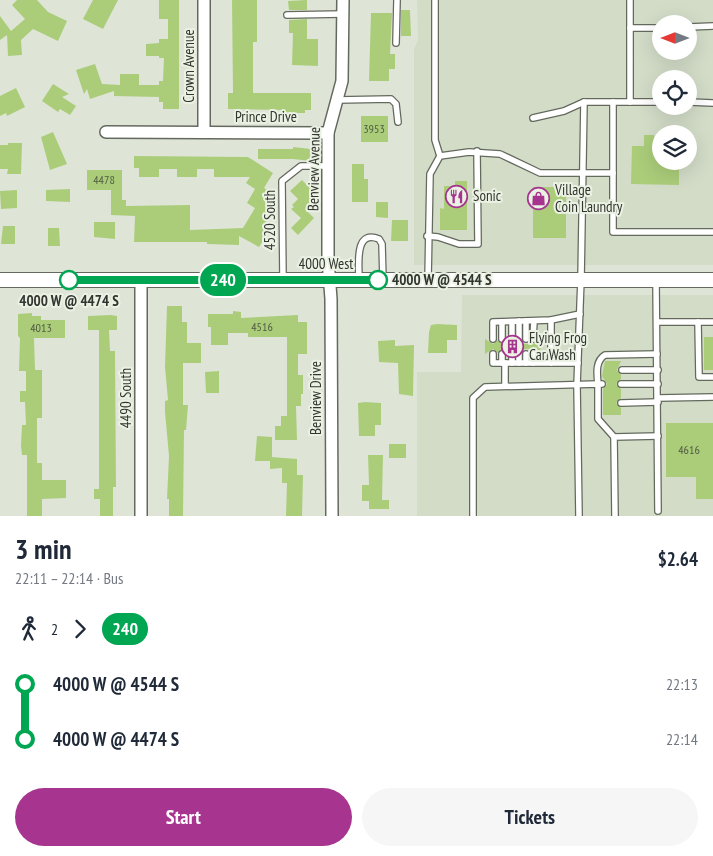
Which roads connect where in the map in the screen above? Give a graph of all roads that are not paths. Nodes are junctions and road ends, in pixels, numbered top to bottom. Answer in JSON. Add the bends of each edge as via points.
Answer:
{"nodes":[{"id":1,"x":204,"y":0,"type":"edge"},
{"id":2,"x":343,"y":0,"type":"edge"},
{"id":3,"x":397,"y":0,"type":"edge"},
{"id":4,"x":435,"y":0,"type":"edge"},
{"id":5,"x":630,"y":0,"type":"edge"},
{"id":6,"x":343,"y":14,"type":"junction"},
{"id":7,"x":287,"y":15,"type":"dead end"},
{"id":8,"x":713,"y":26,"type":"edge"},
{"id":9,"x":698,"y":27,"type":"edge"},
{"id":10,"x":630,"y":28,"type":"junction"},
{"id":11,"x":652,"y":28,"type":"edge"},
{"id":12,"x":396,"y":43,"type":"dead end"},
{"id":13,"x":337,"y":100,"type":"junction"},
{"id":14,"x":584,"y":102,"type":"junction"},
{"id":15,"x":614,"y":102,"type":"junction"},
{"id":16,"x":630,"y":102,"type":"junction"},
{"id":17,"x":652,"y":102,"type":"edge"},
{"id":18,"x":697,"y":102,"type":"edge"},
{"id":19,"x":713,"y":103,"type":"edge"},
{"id":20,"x":533,"y":118,"type":"dead end"},
{"id":21,"x":398,"y":122,"type":"dead end"},
{"id":22,"x":106,"y":132,"type":"dead end"},
{"id":23,"x":204,"y":132,"type":"junction"},
{"id":24,"x":328,"y":133,"type":"junction"},
{"id":25,"x":477,"y":151,"type":"junction"},
{"id":26,"x":440,"y":156,"type":"junction"},
{"id":27,"x":328,"y":166,"type":"junction"},
{"id":28,"x":584,"y":173,"type":"junction"},
{"id":29,"x":613,"y":173,"type":"junction"},
{"id":30,"x":713,"y":232,"type":"edge"},
{"id":31,"x":427,"y":236,"type":"junction"},
{"id":32,"x":581,"y":279,"type":"junction"},
{"id":33,"x":656,"y":279,"type":"junction"},
{"id":34,"x":0,"y":280,"type":"edge"},
{"id":35,"x":141,"y":280,"type":"junction"},
{"id":36,"x":282,"y":280,"type":"junction"},
{"id":37,"x":330,"y":280,"type":"junction"},
{"id":38,"x":359,"y":280,"type":"junction"},
{"id":39,"x":383,"y":280,"type":"junction"},
{"id":40,"x":428,"y":280,"type":"junction"},
{"id":41,"x":713,"y":280,"type":"edge"},
{"id":42,"x":580,"y":314,"type":"junction"},
{"id":43,"x":551,"y":320,"type":"junction"},
{"id":44,"x":526,"y":321,"type":"junction"},
{"id":45,"x":534,"y":321,"type":"junction"},
{"id":46,"x":502,"y":322,"type":"junction"},
{"id":47,"x":516,"y":322,"type":"junction"},
{"id":48,"x":657,"y":322,"type":"junction"},
{"id":49,"x":698,"y":322,"type":"junction"},
{"id":50,"x":713,"y":322,"type":"edge"},
{"id":51,"x":493,"y":339,"type":"dead end"},
{"id":52,"x":502,"y":339,"type":"dead end"},
{"id":53,"x":516,"y":339,"type":"dead end"},
{"id":54,"x":526,"y":340,"type":"dead end"},
{"id":55,"x":533,"y":340,"type":"dead end"},
{"id":56,"x":493,"y":354,"type":"dead end"},
{"id":57,"x":502,"y":354,"type":"dead end"},
{"id":58,"x":526,"y":354,"type":"dead end"},
{"id":59,"x":533,"y":354,"type":"dead end"},
{"id":60,"x":657,"y":354,"type":"junction"},
{"id":61,"x":522,"y":363,"type":"junction"},
{"id":62,"x":533,"y":363,"type":"junction"},
{"id":63,"x":551,"y":363,"type":"junction"},
{"id":64,"x":578,"y":363,"type":"junction"},
{"id":65,"x":503,"y":364,"type":"junction"},
{"id":66,"x":512,"y":364,"type":"junction"},
{"id":67,"x":622,"y":370,"type":"dead end"},
{"id":68,"x":658,"y":370,"type":"junction"},
{"id":69,"x":713,"y":377,"type":"edge"},
{"id":70,"x":600,"y":384,"type":"junction"},
{"id":71,"x":621,"y":384,"type":"dead end"},
{"id":72,"x":658,"y":384,"type":"junction"},
{"id":73,"x":577,"y":385,"type":"junction"},
{"id":74,"x":505,"y":386,"type":"junction"},
{"id":75,"x":713,"y":397,"type":"edge"},
{"id":76,"x":658,"y":400,"type":"junction"},
{"id":77,"x":621,"y":403,"type":"dead end"},
{"id":78,"x":658,"y":436,"type":"junction"},
{"id":79,"x":614,"y":437,"type":"junction"},
{"id":80,"x":658,"y":511,"type":"dead end"},
{"id":81,"x":141,"y":516,"type":"edge"},
{"id":82,"x":332,"y":516,"type":"edge"},
{"id":83,"x":473,"y":516,"type":"edge"},
{"id":84,"x":578,"y":516,"type":"edge"},
{"id":85,"x":615,"y":516,"type":"edge"}],
"edges":[{"from":1,"to":23,"type":"street","name":"Crown Avenue"},
{"from":2,"to":6,"type":"street","name":"Benview Avenue"},
{"from":3,"to":12,"type":"lane"},
{"from":4,"to":26,"type":"lane","via":[[435,140]]},
{"from":5,"to":10,"type":"lane"},
{"from":6,"to":7,"type":"lane"},
{"from":6,"to":13,"type":"street","name":"Benview Avenue","via":[[343,73]]},
{"from":8,"to":9,"type":"lane"},
{"from":10,"to":11,"type":"lane"},
{"from":10,"to":16,"type":"lane"},
{"from":13,"to":21,"type":"lane","via":[[391,99],[396,104]]},
{"from":13,"to":24,"type":"street","name":"Benview Avenue"},
{"from":14,"to":15,"type":"lane"},
{"from":14,"to":20,"type":"lane","via":[[564,111]]},
{"from":14,"to":28,"type":"lane"},
{"from":15,"to":16,"type":"lane"},
{"from":15,"to":29,"type":"lane"},
{"from":16,"to":17,"type":"lane"},
{"from":18,"to":19,"type":"lane"},
{"from":22,"to":23,"type":"street","name":"Prince Drive"},
{"from":23,"to":24,"type":"street","name":"Prince Drive"},
{"from":24,"to":27,"type":"street","name":"Benview Avenue"},
{"from":25,"to":26,"type":"lane"},
{"from":25,"to":28,"type":"lane","via":[[500,154],[540,173]]},
{"from":25,"to":31,"type":"lane","via":[[478,244],[459,244]]},
{"from":26,"to":31,"type":"lane","via":[[430,174]]},
{"from":27,"to":36,"type":"lane","name":"4520 South","via":[[301,166],[282,181]]},
{"from":27,"to":37,"type":"street","name":"Benview Avenue"},
{"from":28,"to":29,"type":"lane"},
{"from":28,"to":32,"type":"lane"},
{"from":29,"to":30,"type":"lane","via":[[613,232]]},
{"from":31,"to":40,"type":"lane"},
{"from":32,"to":33,"type":"street","name":"4000 West"},
{"from":32,"to":40,"type":"street","name":"4000 West"},
{"from":32,"to":42,"type":"lane"},
{"from":33,"to":41,"type":"street","name":"4000 West"},
{"from":33,"to":48,"type":"lane"},
{"from":34,"to":35,"type":"street","name":"4000 West"},
{"from":35,"to":36,"type":"street","name":"4000 West"},
{"from":35,"to":81,"type":"street","name":"4490 South"},
{"from":36,"to":37,"type":"street","name":"4000 West"},
{"from":37,"to":38,"type":"street","name":"4000 West"},
{"from":37,"to":82,"type":"street","name":"Benview Drive"},
{"from":38,"to":39,"type":"street","name":"4000 West"},
{"from":38,"to":39,"type":"lane","via":[[360,244],[370,237],[379,239],[382,244]]},
{"from":39,"to":40,"type":"street","name":"4000 West"},
{"from":42,"to":43,"type":"lane"},
{"from":42,"to":64,"type":"lane"},
{"from":43,"to":45,"type":"lane"},
{"from":43,"to":63,"type":"lane"},
{"from":44,"to":45,"type":"lane"},
{"from":44,"to":47,"type":"lane"},
{"from":44,"to":54,"type":"lane"},
{"from":45,"to":55,"type":"lane"},
{"from":46,"to":47,"type":"lane"},
{"from":46,"to":51,"type":"lane","via":[[493,322]]},
{"from":46,"to":52,"type":"lane"},
{"from":47,"to":53,"type":"lane"},
{"from":48,"to":49,"type":"lane"},
{"from":48,"to":60,"type":"lane"},
{"from":49,"to":50,"type":"lane"},
{"from":49,"to":69,"type":"lane","via":[[699,377]]},
{"from":56,"to":65,"type":"lane","via":[[493,363]]},
{"from":57,"to":65,"type":"lane"},
{"from":58,"to":61,"type":"lane"},
{"from":59,"to":62,"type":"lane"},
{"from":60,"to":68,"type":"lane"},
{"from":60,"to":70,"type":"lane","via":[[605,355],[600,358]]},
{"from":61,"to":62,"type":"lane"},
{"from":61,"to":66,"type":"lane"},
{"from":61,"to":66,"type":"lane","via":[[515,354]]},
{"from":62,"to":63,"type":"lane"},
{"from":63,"to":64,"type":"lane"},
{"from":64,"to":73,"type":"lane"},
{"from":65,"to":66,"type":"lane"},
{"from":65,"to":74,"type":"lane"},
{"from":67,"to":68,"type":"lane"},
{"from":68,"to":72,"type":"lane"},
{"from":70,"to":73,"type":"lane"},
{"from":70,"to":79,"type":"lane","via":[[598,419]]},
{"from":71,"to":72,"type":"lane"},
{"from":72,"to":76,"type":"lane"},
{"from":73,"to":74,"type":"lane"},
{"from":73,"to":84,"type":"lane"},
{"from":74,"to":83,"type":"lane","via":[[485,387],[473,398]]},
{"from":75,"to":76,"type":"lane"},
{"from":76,"to":77,"type":"lane"},
{"from":76,"to":78,"type":"lane"},
{"from":78,"to":79,"type":"lane"},
{"from":78,"to":80,"type":"lane"},
{"from":79,"to":85,"type":"lane"}]}
